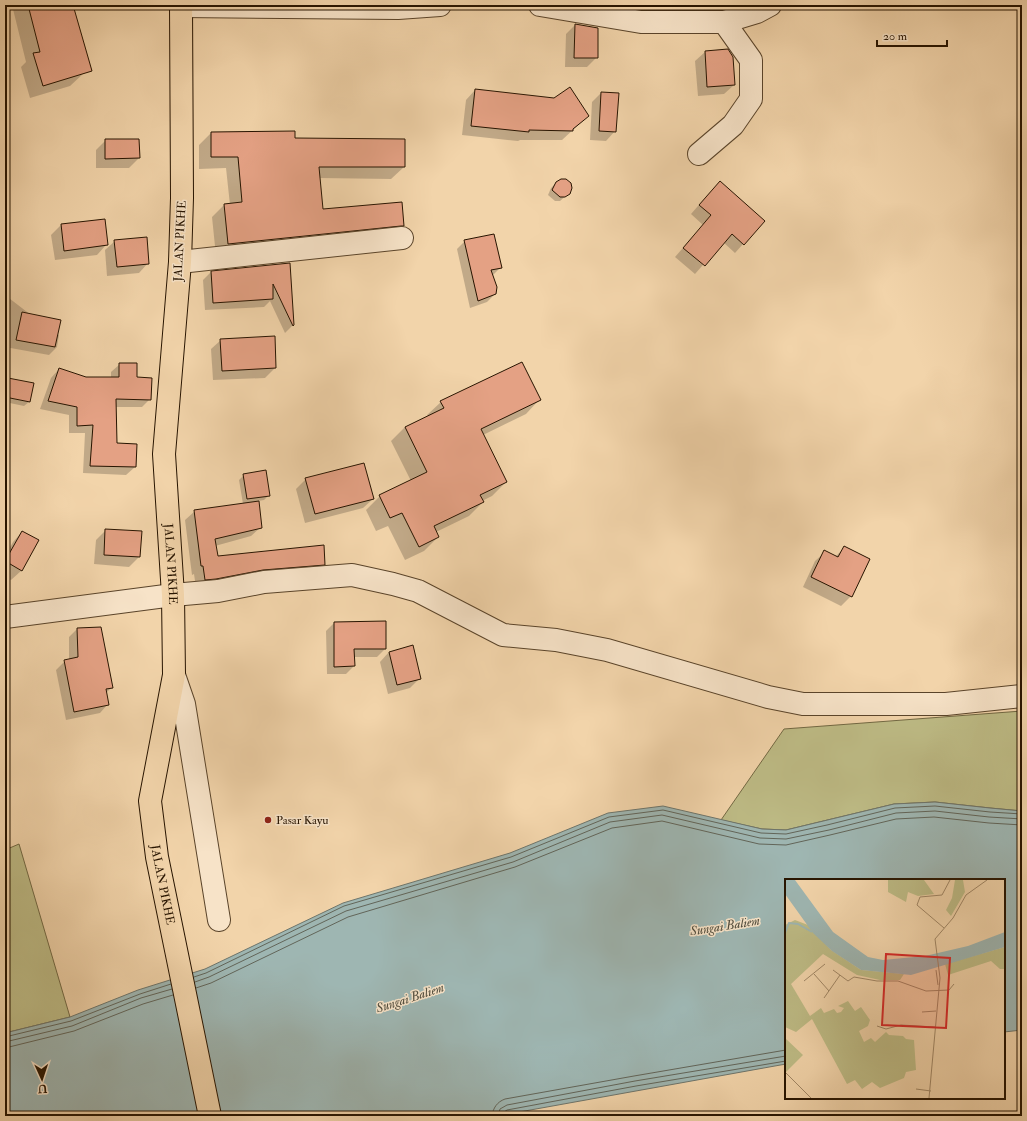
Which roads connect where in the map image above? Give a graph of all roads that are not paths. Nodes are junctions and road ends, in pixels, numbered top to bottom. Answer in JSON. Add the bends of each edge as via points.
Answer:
{"nodes":[{"id":1,"x":181,"y":5,"type":"edge"},
{"id":2,"x":440,"y":5,"type":"edge"},
{"id":3,"x":540,"y":5,"type":"edge"},
{"id":4,"x":770,"y":5,"type":"edge"},
{"id":5,"x":724,"y":22,"type":"junction"},
{"id":6,"x":699,"y":154,"type":"dead end"},
{"id":7,"x":402,"y":238,"type":"dead end"},
{"id":8,"x":180,"y":262,"type":"junction"},
{"id":9,"x":173,"y":595,"type":"junction"},
{"id":10,"x":5,"y":617,"type":"edge"},
{"id":11,"x":174,"y":675,"type":"junction"},
{"id":12,"x":1022,"y":696,"type":"edge"},
{"id":13,"x":219,"y":920,"type":"dead end"},
{"id":14,"x":210,"y":1116,"type":"edge"}],
"edges":[{"from":1,"to":2,"type":"street","via":[[398,8]]},
{"from":1,"to":8,"type":"highway","name":"JALAN PIKHE"},
{"from":3,"to":5,"type":"street","via":[[641,22]]},
{"from":4,"to":5,"type":"street","via":[[757,12]]},
{"from":5,"to":6,"type":"street","via":[[751,60],[751,99],[733,125]]},
{"from":7,"to":8,"type":"street"},
{"from":8,"to":9,"type":"highway","name":"JALAN PIKHE","via":[[164,454]]},
{"from":9,"to":10,"type":"street"},
{"from":9,"to":11,"type":"highway","name":"JALAN PIKHE"},
{"from":9,"to":12,"type":"street","via":[[218,591],[264,582],[352,575],[418,592],[503,635],[556,640],[607,650],[802,704],[946,704]]},
{"from":11,"to":13,"type":"street","via":[[184,704]]},
{"from":11,"to":14,"type":"highway","name":"JALAN PIKHE","via":[[150,801],[157,857]]}]}
